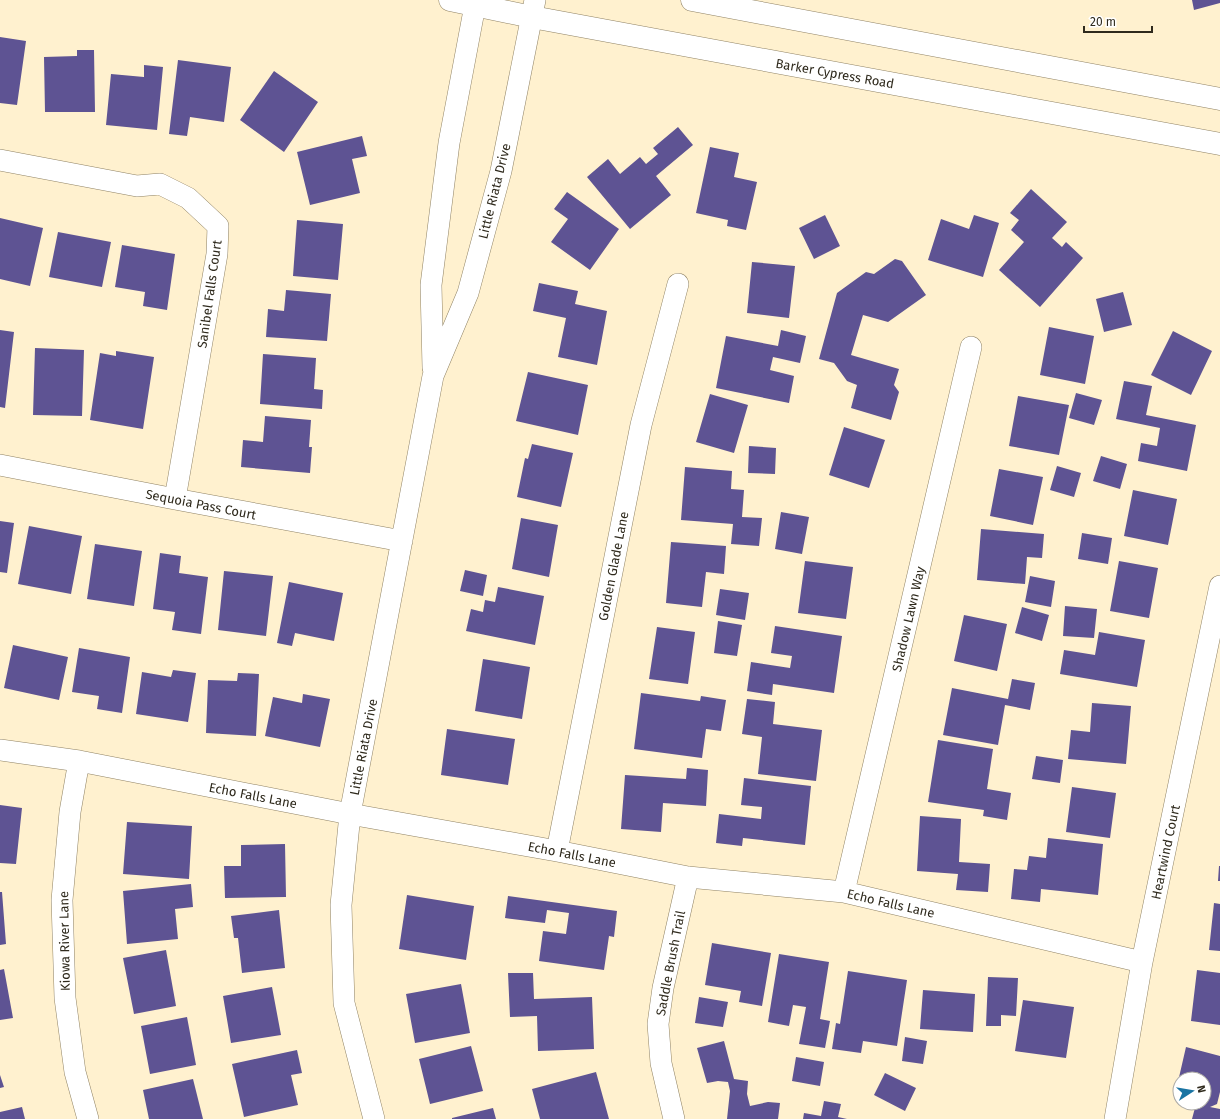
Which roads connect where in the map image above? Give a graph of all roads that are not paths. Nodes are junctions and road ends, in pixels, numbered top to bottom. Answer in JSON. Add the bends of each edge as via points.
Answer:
{"nodes":[{"id":1,"x":450,"y":0,"type":"edge"},
{"id":2,"x":692,"y":0,"type":"edge"},
{"id":3,"x":475,"y":3,"type":"edge"},
{"id":4,"x":534,"y":9,"type":"edge"},
{"id":5,"x":1220,"y":99,"type":"edge"},
{"id":6,"x":1220,"y":144,"type":"edge"},
{"id":7,"x":0,"y":160,"type":"edge"},
{"id":8,"x":678,"y":284,"type":"dead end"},
{"id":9,"x":971,"y":347,"type":"dead end"},
{"id":10,"x":433,"y":376,"type":"junction"},
{"id":11,"x":0,"y":465,"type":"edge"},
{"id":12,"x":175,"y":499,"type":"junction"},
{"id":13,"x":402,"y":541,"type":"junction"},
{"id":14,"x":1220,"y":586,"type":"edge"},
{"id":15,"x":0,"y":750,"type":"edge"},
{"id":16,"x":79,"y":761,"type":"junction"},
{"id":17,"x":350,"y":814,"type":"junction"},
{"id":18,"x":557,"y":851,"type":"junction"},
{"id":19,"x":688,"y":877,"type":"junction"},
{"id":20,"x":844,"y":892,"type":"junction"},
{"id":21,"x":1142,"y":962,"type":"junction"},
{"id":22,"x":88,"y":1119,"type":"edge"},
{"id":23,"x":374,"y":1119,"type":"edge"},
{"id":24,"x":674,"y":1119,"type":"edge"},
{"id":25,"x":1115,"y":1119,"type":"edge"}],
"edges":[{"from":1,"to":3,"type":"main road","name":"Barker Cypress Road"},
{"from":2,"to":5,"type":"main road"},
{"from":3,"to":4,"type":"main road","name":"Barker Cypress Road"},
{"from":3,"to":10,"type":"street","name":"Little Riata Drive","via":[[449,143],[431,285]]},
{"from":4,"to":6,"type":"main road","name":"Barker Cypress Road"},
{"from":4,"to":10,"type":"street","name":"Little Riata Drive","via":[[501,171],[468,293]]},
{"from":7,"to":12,"type":"street","name":"Sanibel Falls Court","via":[[137,186],[160,184],[188,198],[218,226],[217,254]]},
{"from":8,"to":18,"type":"street","name":"Golden Glade Lane","via":[[641,425]]},
{"from":9,"to":20,"type":"street","name":"Shadow Lawn Way"},
{"from":10,"to":13,"type":"street","name":"Little Riata Drive"},
{"from":11,"to":12,"type":"street","name":"Sequoia Pass Court"},
{"from":12,"to":13,"type":"street","name":"Sequoia Pass Court"},
{"from":13,"to":17,"type":"street","name":"Little Riata Drive"},
{"from":14,"to":21,"type":"street","name":"Heartwind Court"},
{"from":15,"to":16,"type":"street","name":"Echo Falls Lane"},
{"from":16,"to":17,"type":"street","name":"Echo Falls Lane"},
{"from":16,"to":22,"type":"street","name":"Kiowa River Lane","via":[[70,812],[62,900],[65,998],[75,1072]]},
{"from":17,"to":18,"type":"street","name":"Echo Falls Lane"},
{"from":17,"to":23,"type":"street","name":"Little Riata Drive","via":[[341,904],[344,1003]]},
{"from":18,"to":19,"type":"street","name":"Echo Falls Lane"},
{"from":19,"to":20,"type":"street","name":"Echo Falls Lane"},
{"from":19,"to":24,"type":"street","name":"Saddle Brush Trail","via":[[663,988],[658,1024],[660,1063]]},
{"from":20,"to":21,"type":"street","name":"Echo Falls Lane"},
{"from":21,"to":25,"type":"street","name":"Heartwind Court"}]}
